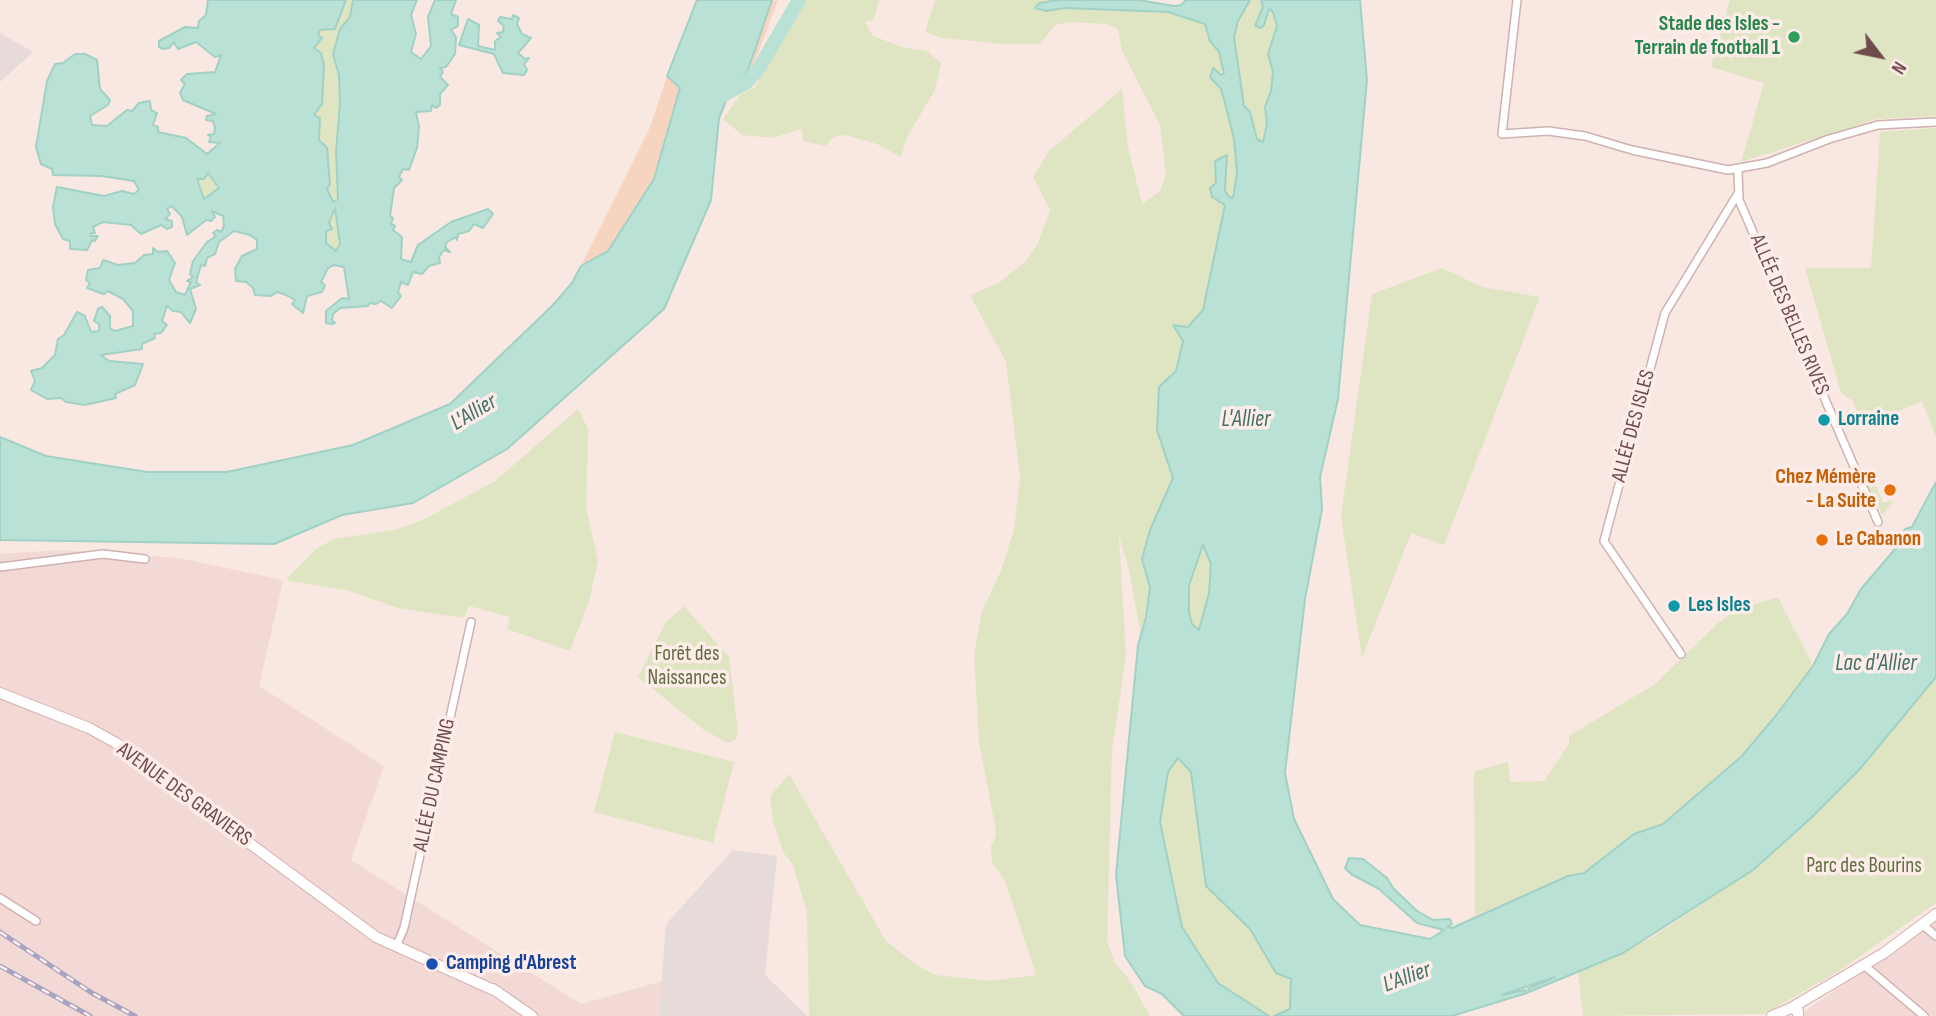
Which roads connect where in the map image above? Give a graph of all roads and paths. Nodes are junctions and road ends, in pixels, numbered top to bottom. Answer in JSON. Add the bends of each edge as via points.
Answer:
{"nodes":[{"id":1,"x":1517,"y":0,"type":"edge"},
{"id":2,"x":1936,"y":122,"type":"edge"},
{"id":3,"x":1738,"y":170,"type":"junction"},
{"id":4,"x":1737,"y":195,"type":"junction"},
{"id":5,"x":1878,"y":523,"type":"dead end"},
{"id":6,"x":145,"y":559,"type":"dead end"},
{"id":7,"x":0,"y":567,"type":"edge"},
{"id":8,"x":471,"y":622,"type":"dead end"},
{"id":9,"x":1681,"y":654,"type":"dead end"},
{"id":10,"x":0,"y":693,"type":"edge"},
{"id":11,"x":0,"y":898,"type":"edge"},
{"id":12,"x":1936,"y":914,"type":"edge"},
{"id":13,"x":36,"y":921,"type":"dead end"},
{"id":14,"x":1923,"y":925,"type":"junction"},
{"id":15,"x":1936,"y":936,"type":"edge"},
{"id":16,"x":397,"y":945,"type":"junction"},
{"id":17,"x":1865,"y":966,"type":"junction"},
{"id":18,"x":1797,"y":1014,"type":"edge"},
{"id":19,"x":532,"y":1016,"type":"edge"},
{"id":20,"x":1772,"y":1016,"type":"edge"},
{"id":21,"x":1924,"y":1016,"type":"edge"}],
"edges":[{"from":1,"to":3,"type":"street","via":[[1502,134],[1548,131],[1585,136]]},
{"from":2,"to":3,"type":"street","via":[[1861,129]]},
{"from":3,"to":4,"type":"street","name":"ALLÉE DES BELLES RIVES"},
{"from":4,"to":5,"type":"street","name":"ALLÉE DES BELLES RIVES"},
{"from":4,"to":9,"type":"street","name":"ALLÉE DES ISLES","via":[[1665,313],[1604,541]]},
{"from":6,"to":7,"type":"street","via":[[103,554]]},
{"from":8,"to":16,"type":"street","name":"ALLÉE DU CAMPING"},
{"from":10,"to":16,"type":"street","name":"AVENUE DES GRAVIERS","via":[[116,743],[355,920]]},
{"from":11,"to":13,"type":"street"},
{"from":12,"to":14,"type":"street"},
{"from":14,"to":15,"type":"street"},
{"from":14,"to":17,"type":"street"},
{"from":16,"to":19,"type":"street","name":"AVENUE DES GRAVIERS","via":[[467,971]]},
{"from":17,"to":18,"type":"street"},
{"from":17,"to":21,"type":"street"},
{"from":18,"to":20,"type":"street"}]}
